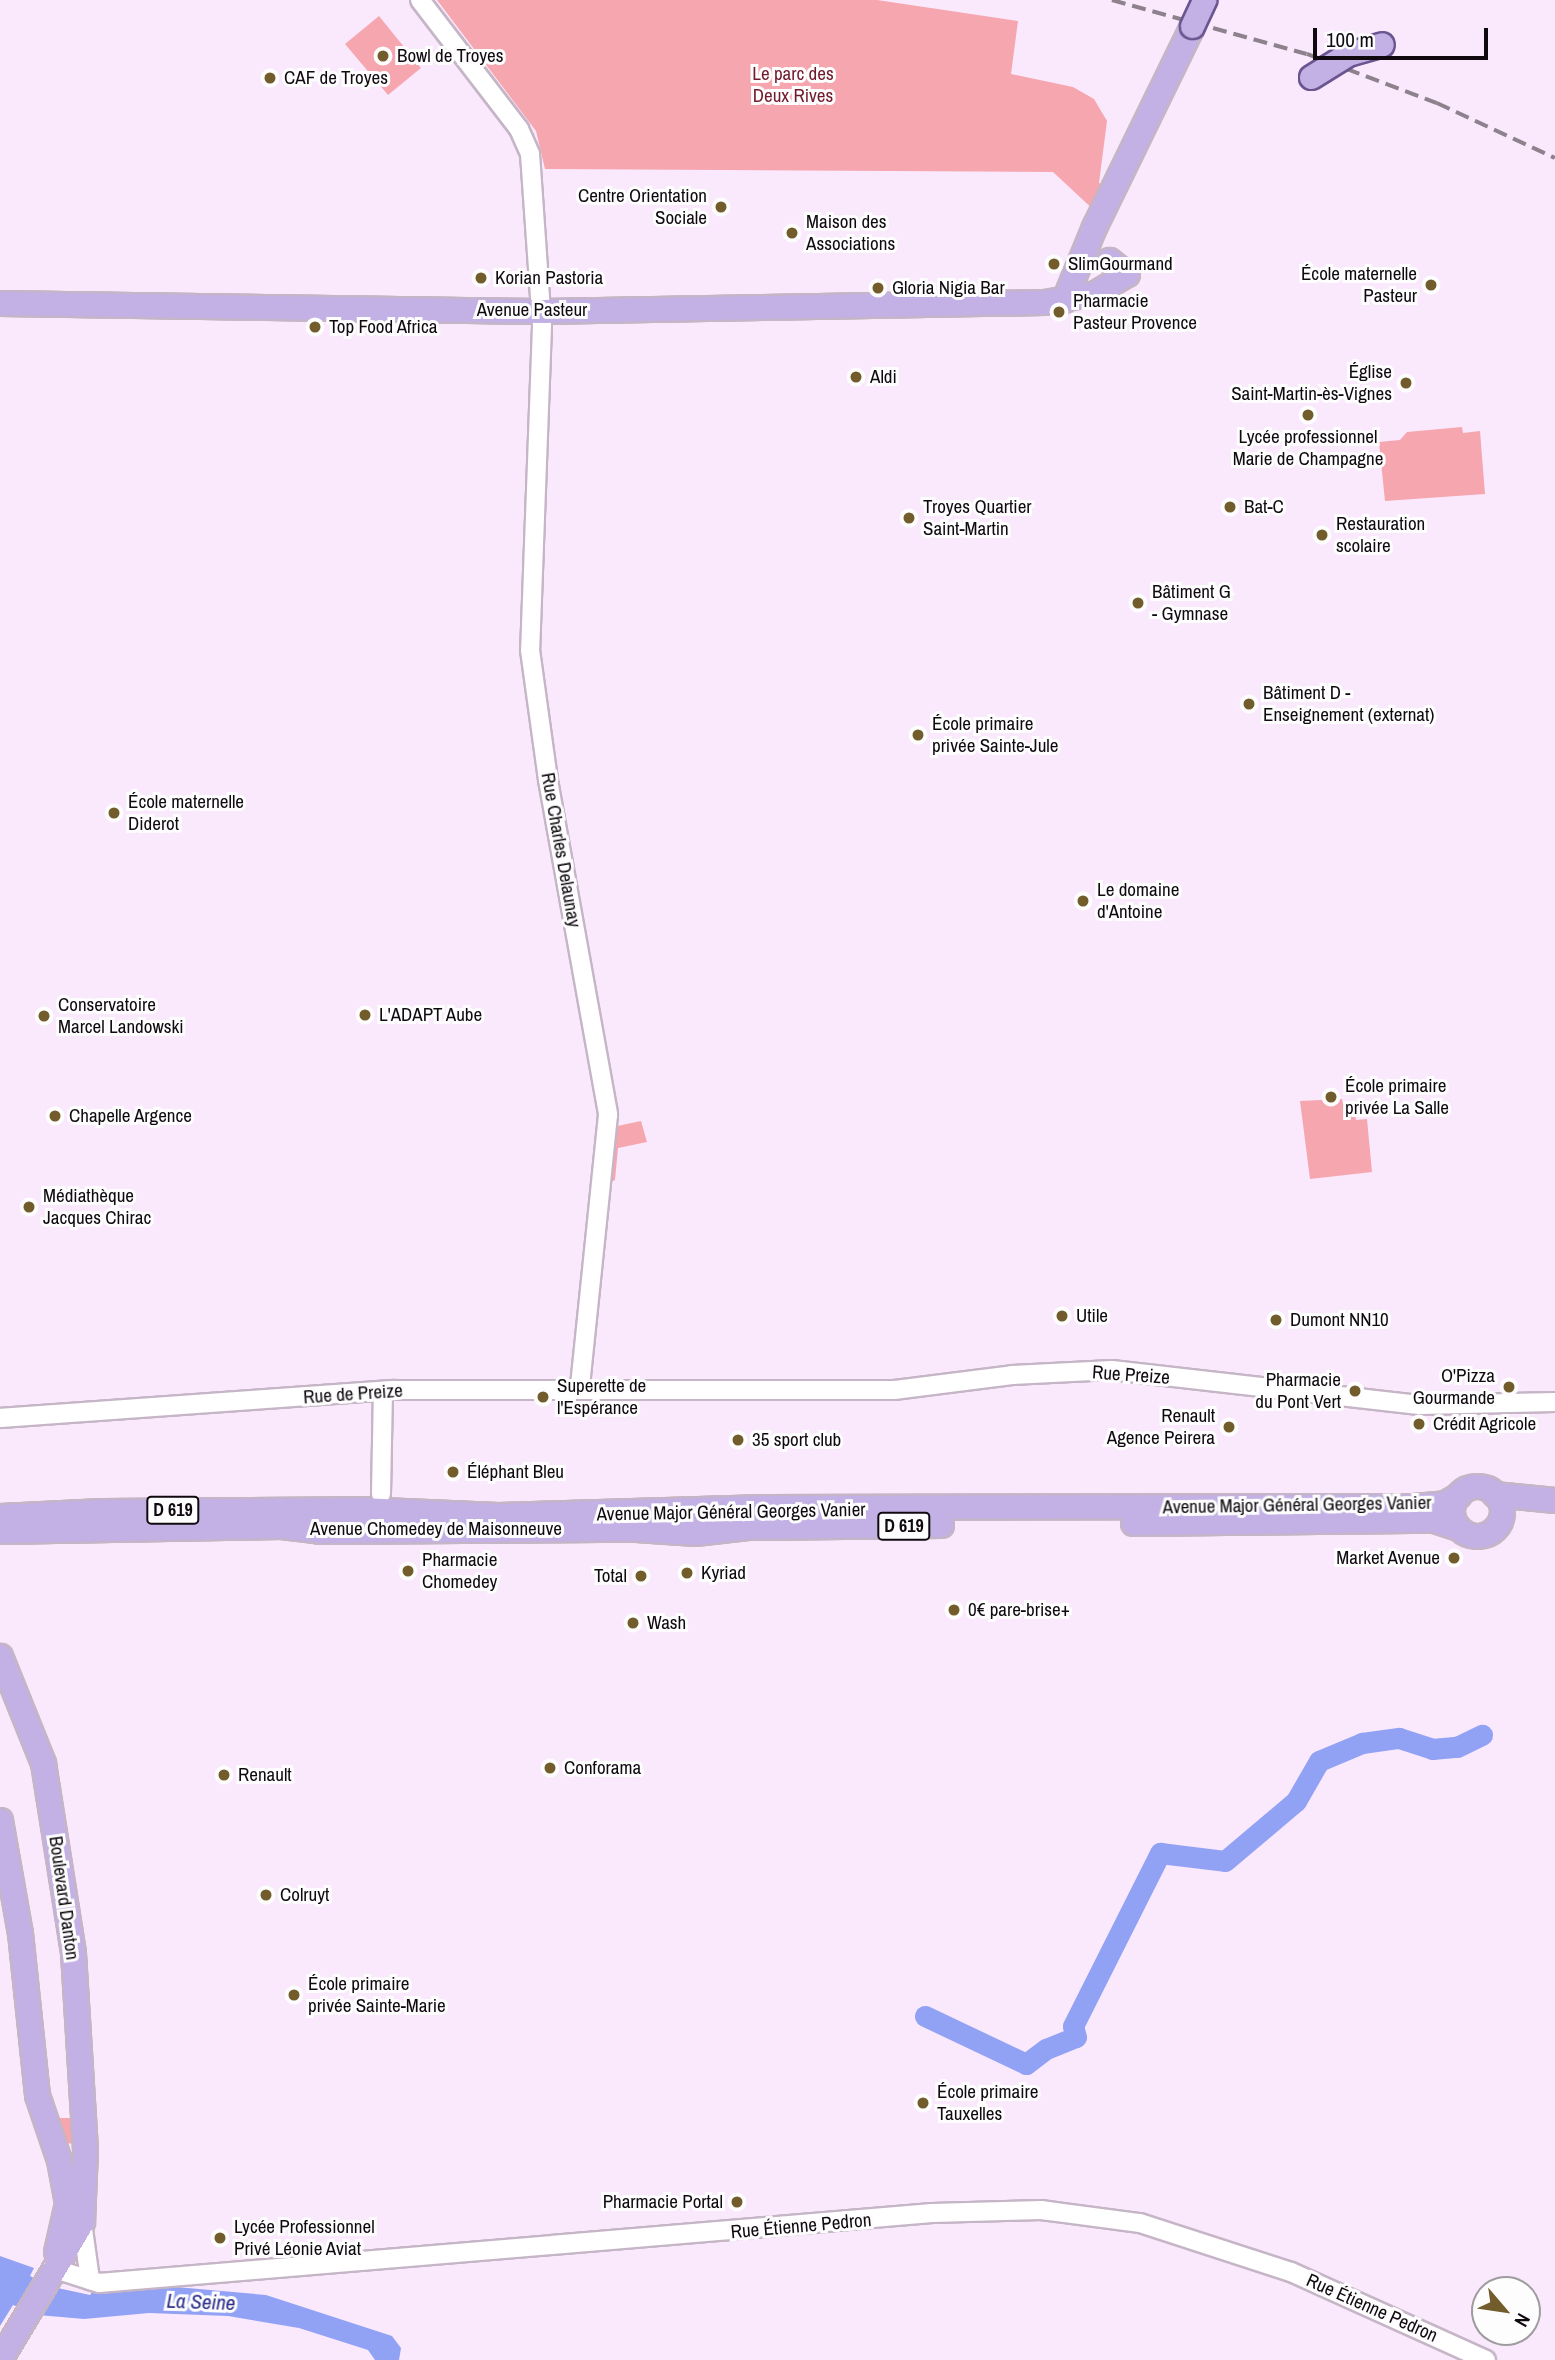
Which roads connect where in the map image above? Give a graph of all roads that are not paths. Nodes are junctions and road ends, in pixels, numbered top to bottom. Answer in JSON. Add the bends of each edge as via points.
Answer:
{"nodes":[{"id":1,"x":421,"y":0,"type":"edge"},
{"id":2,"x":1204,"y":0,"type":"edge"},
{"id":3,"x":1382,"y":44,"type":"dead end"},
{"id":4,"x":1311,"y":76,"type":"dead end"},
{"id":5,"x":1122,"y":173,"type":"junction"},
{"id":6,"x":1088,"y":247,"type":"junction"},
{"id":7,"x":1109,"y":260,"type":"junction"},
{"id":8,"x":1095,"y":293,"type":"junction"},
{"id":9,"x":1064,"y":300,"type":"junction"},
{"id":10,"x":0,"y":303,"type":"edge"},
{"id":11,"x":542,"y":311,"type":"junction"},
{"id":12,"x":580,"y":1387,"type":"junction"},
{"id":13,"x":706,"y":1390,"type":"joint"},
{"id":14,"x":383,"y":1393,"type":"junction"},
{"id":15,"x":1555,"y":1402,"type":"edge"},
{"id":16,"x":0,"y":1418,"type":"edge"},
{"id":17,"x":382,"y":1494,"type":"dead end"},
{"id":18,"x":1459,"y":1494,"type":"junction"},
{"id":19,"x":1494,"y":1494,"type":"junction"},
{"id":20,"x":1555,"y":1500,"type":"edge"},
{"id":21,"x":0,"y":1516,"type":"edge"},
{"id":22,"x":1555,"y":1516,"type":"edge"},
{"id":23,"x":1498,"y":1523,"type":"junction"},
{"id":24,"x":1458,"y":1528,"type":"junction"},
{"id":25,"x":0,"y":1531,"type":"edge"},
{"id":26,"x":0,"y":1656,"type":"edge"},
{"id":27,"x":0,"y":1819,"type":"edge"},
{"id":28,"x":85,"y":2150,"type":"junction"},
{"id":29,"x":59,"y":2160,"type":"junction"},
{"id":30,"x":82,"y":2222,"type":"junction"},
{"id":31,"x":49,"y":2274,"type":"junction"},
{"id":32,"x":90,"y":2280,"type":"junction"},
{"id":33,"x":0,"y":2359,"type":"edge"},
{"id":34,"x":1486,"y":2360,"type":"edge"}],
"edges":[{"from":1,"to":11,"type":"street","name":"Rue Charles Delaunay","via":[[526,142]]},
{"from":2,"to":5,"type":"main road","bridge":true},
{"from":3,"to":4,"type":"main road","bridge":true,"via":[[1348,54]]},
{"from":5,"to":6,"type":"main road"},
{"from":5,"to":7,"type":"main road","via":[[1108,216]]},
{"from":6,"to":8,"type":"main road"},
{"from":6,"to":9,"type":"main road"},
{"from":7,"to":8,"type":"main road"},
{"from":7,"to":8,"type":"main road","name":"Avenue Pasteur","via":[[1127,274]]},
{"from":8,"to":9,"type":"main road","name":"Avenue Pasteur"},
{"from":9,"to":11,"type":"main road","name":"Avenue Pasteur"},
{"from":10,"to":11,"type":"main road","name":"Avenue Pasteur"},
{"from":11,"to":12,"type":"street","name":"Rue Charles Delaunay","via":[[530,650],[550,793],[608,1115]]},
{"from":12,"to":13,"type":"street","name":"Rue de Preize"},
{"from":12,"to":14,"type":"street","name":"Rue de Preize"},
{"from":13,"to":15,"type":"street","name":"Rue Preize","via":[[894,1390],[1012,1375],[1112,1370],[1419,1405]]},
{"from":14,"to":16,"type":"street","name":"Rue de Preize"},
{"from":14,"to":17,"type":"street"},
{"from":18,"to":19,"type":"main road","via":[[1479,1487]]},
{"from":18,"to":21,"type":"main road","name":"Avenue Major Général Georges Vanier","number":"D 619","via":[[1445,1503],[1413,1506],[764,1507],[498,1515],[359,1509]]},
{"from":18,"to":24,"type":"main road","via":[[1452,1515]]},
{"from":19,"to":20,"type":"main road"},
{"from":19,"to":23,"type":"main road","via":[[1501,1508]]},
{"from":22,"to":23,"type":"main road","via":[[1532,1514]]},
{"from":23,"to":24,"type":"main road","via":[[1481,1536]]},
{"from":24,"to":25,"type":"main road","name":"Avenue Chomedey de Maisonneuve","number":"D 619","via":[[1434,1520],[755,1527],[695,1533],[281,1527]]},
{"from":26,"to":28,"type":"main road","name":"Boulevard Danton","via":[[43,1763],[73,1953]]},
{"from":27,"to":29,"type":"main road","via":[[16,1900],[37,2095]]},
{"from":28,"to":29,"type":"main road"},
{"from":28,"to":30,"type":"main road","name":"Boulevard Danton"},
{"from":29,"to":31,"type":"main road","via":[[67,2203]]},
{"from":30,"to":31,"type":"main road"},
{"from":30,"to":32,"type":"street"},
{"from":31,"to":32,"type":"street","name":"Rue Étienne Pedron"},
{"from":31,"to":33,"type":"main road"},
{"from":32,"to":34,"type":"street","name":"Rue Étienne Pedron","via":[[676,2238],[932,2213],[1041,2210],[1140,2223],[1291,2272]]}]}
